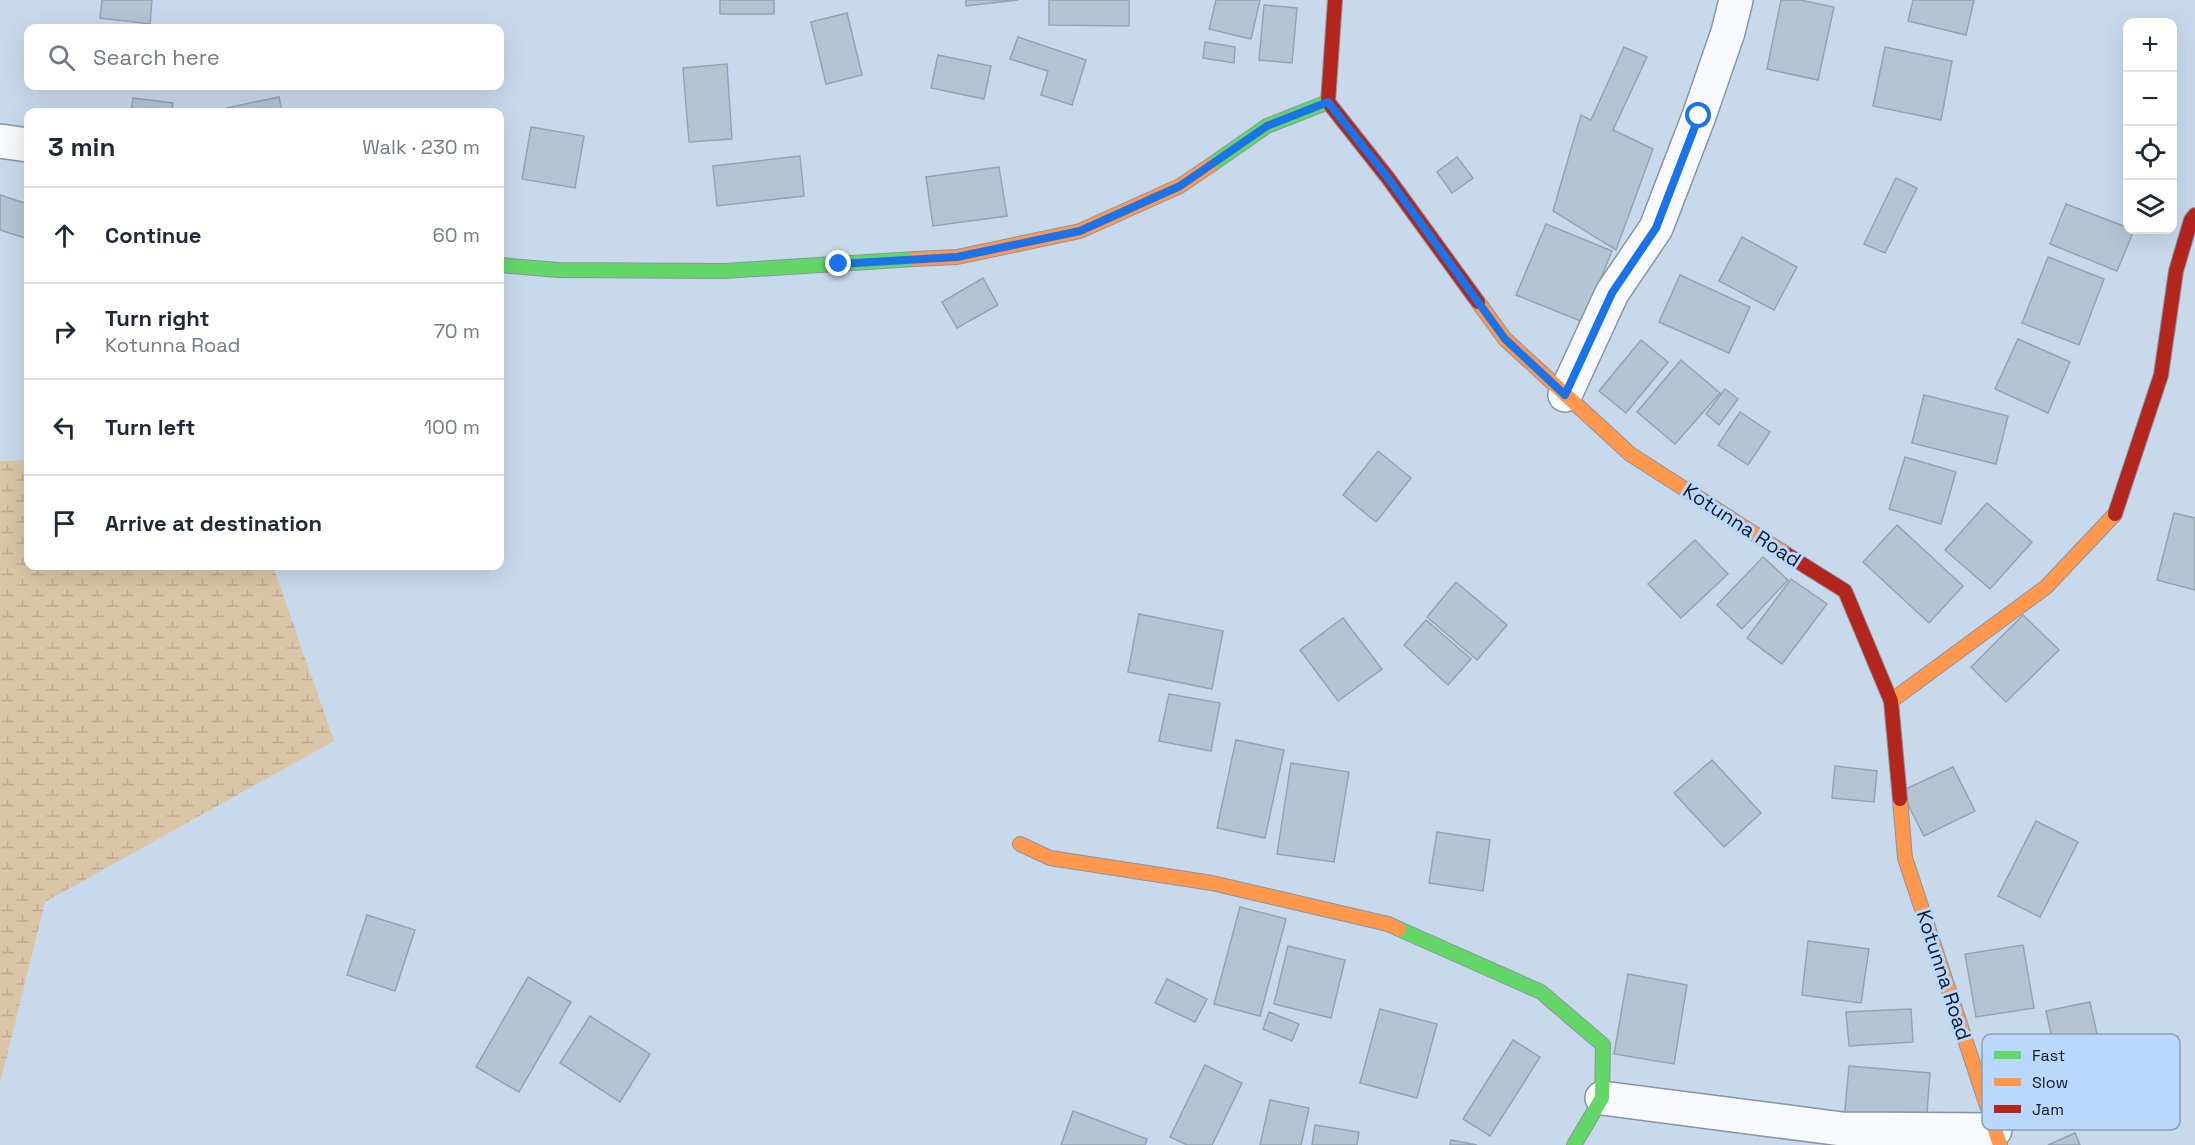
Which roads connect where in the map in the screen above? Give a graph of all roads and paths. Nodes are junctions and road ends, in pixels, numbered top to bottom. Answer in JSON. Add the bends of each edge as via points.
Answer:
{"nodes":[{"id":1,"x":1335,"y":0,"type":"edge"},
{"id":2,"x":1736,"y":0,"type":"edge"},
{"id":3,"x":1328,"y":102,"type":"junction"},
{"id":4,"x":0,"y":141,"type":"edge"},
{"id":5,"x":24,"y":144,"type":"edge"},
{"id":6,"x":2195,"y":215,"type":"edge"},
{"id":7,"x":504,"y":265,"type":"edge"},
{"id":8,"x":1565,"y":395,"type":"junction"},
{"id":9,"x":1891,"y":701,"type":"junction"},
{"id":10,"x":1020,"y":844,"type":"dead end"},
{"id":11,"x":1982,"y":1092,"type":"edge"},
{"id":12,"x":1602,"y":1098,"type":"junction"},
{"id":13,"x":1997,"y":1137,"type":"edge"},
{"id":14,"x":1574,"y":1145,"type":"edge"}],
"edges":[{"from":1,"to":3,"type":"street"},
{"from":2,"to":8,"type":"street","via":[[1699,116],[1656,228],[1612,293]]},
{"from":3,"to":7,"type":"street","via":[[1267,126],[1180,186],[1080,231],[957,257],[724,271],[558,270]]},
{"from":3,"to":8,"type":"street","name":"Kotunna Road","via":[[1505,339]]},
{"from":4,"to":5,"type":"street"},
{"from":6,"to":9,"type":"street","via":[[2176,271],[2161,375],[2115,514],[2046,587]]},
{"from":8,"to":9,"type":"street","name":"Kotunna Road","via":[[1630,454],[1845,591]]},
{"from":9,"to":11,"type":"street","name":"Kotunna Road","via":[[1905,858]]},
{"from":10,"to":12,"type":"street","via":[[1050,858],[1212,883],[1388,924],[1541,992],[1603,1046]]},
{"from":12,"to":13,"type":"street","via":[[1842,1129]]},
{"from":12,"to":14,"type":"street"}]}
